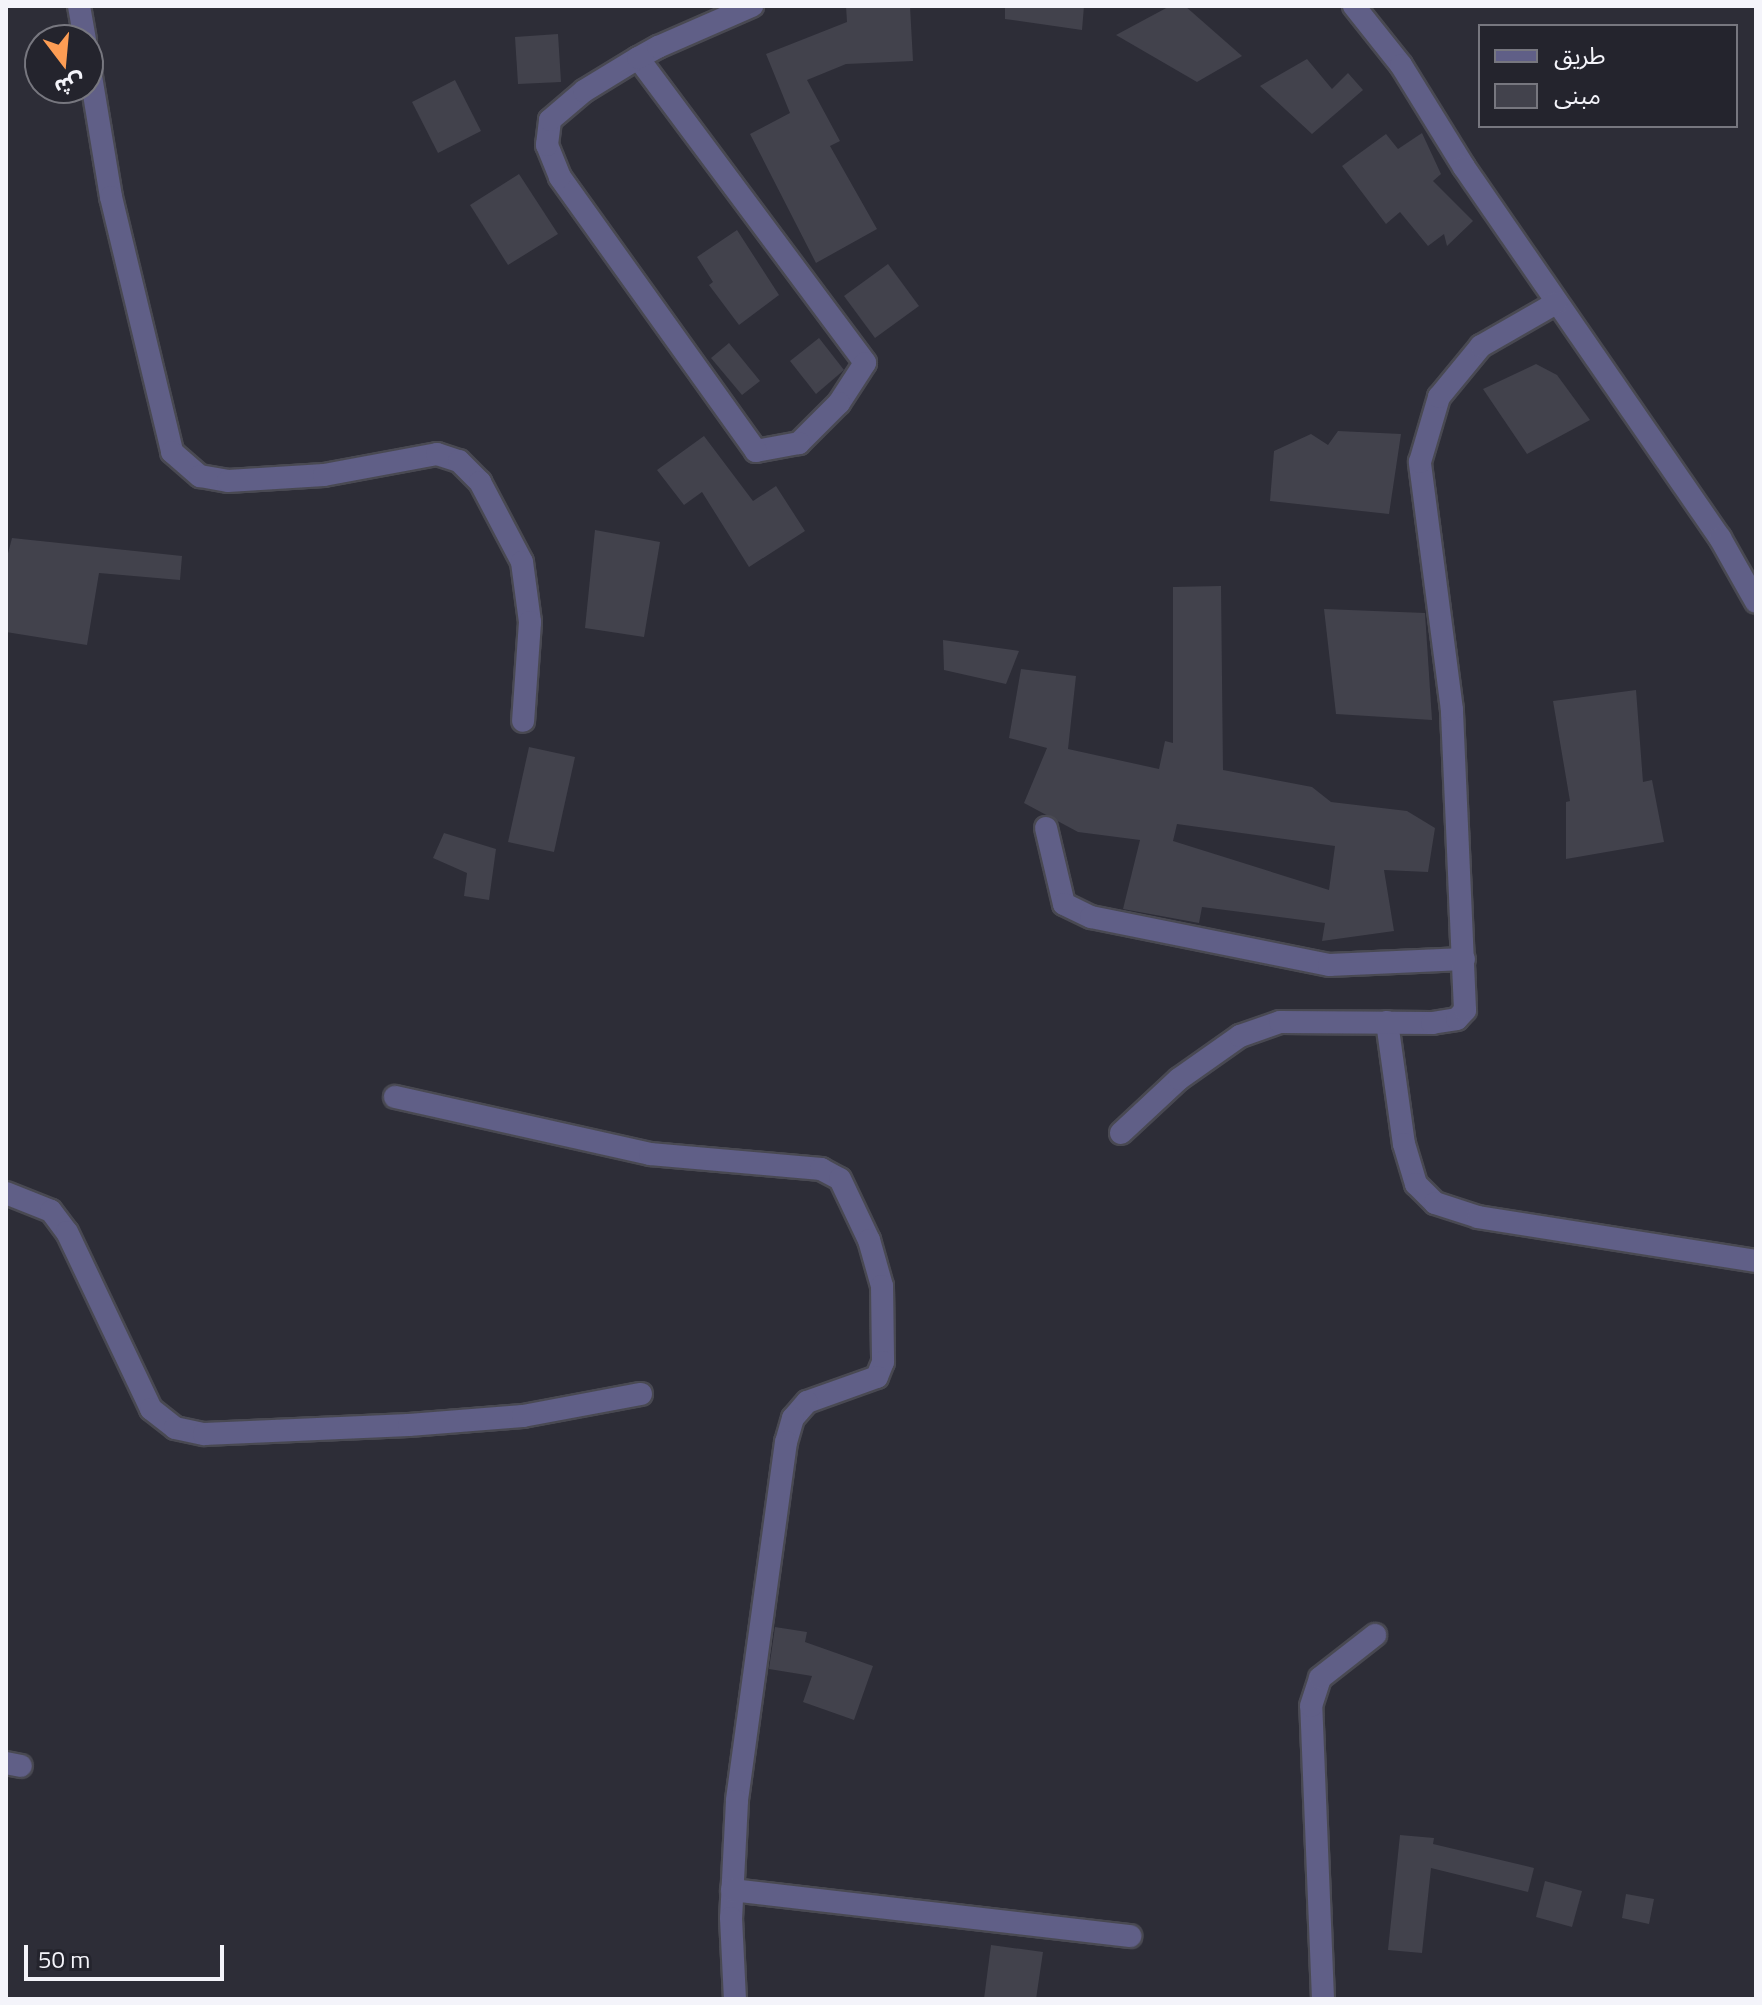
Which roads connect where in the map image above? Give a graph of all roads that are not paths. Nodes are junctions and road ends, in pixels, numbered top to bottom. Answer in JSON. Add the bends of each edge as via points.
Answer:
{"nodes":[{"id":1,"x":752,"y":6,"type":"edge"},
{"id":2,"x":1354,"y":6,"type":"edge"},
{"id":3,"x":638,"y":58,"type":"junction"},
{"id":4,"x":96,"y":104,"type":"edge"},
{"id":5,"x":1556,"y":303,"type":"junction"},
{"id":6,"x":1756,"y":602,"type":"edge"},
{"id":7,"x":523,"y":721,"type":"dead end"},
{"id":8,"x":1046,"y":828,"type":"dead end"},
{"id":9,"x":1464,"y":959,"type":"junction"},
{"id":10,"x":1387,"y":1022,"type":"junction"},
{"id":11,"x":395,"y":1097,"type":"dead end"},
{"id":12,"x":1121,"y":1133,"type":"dead end"},
{"id":13,"x":6,"y":1193,"type":"edge"},
{"id":14,"x":1756,"y":1261,"type":"edge"},
{"id":15,"x":641,"y":1394,"type":"dead end"},
{"id":16,"x":1375,"y":1635,"type":"dead end"},
{"id":17,"x":732,"y":1890,"type":"junction"},
{"id":18,"x":1130,"y":1936,"type":"dead end"},
{"id":19,"x":735,"y":1999,"type":"edge"},
{"id":20,"x":1323,"y":1999,"type":"edge"}],
"edges":[{"from":1,"to":3,"type":"street"},
{"from":2,"to":5,"type":"street","via":[[1401,65]]},
{"from":3,"to":3,"type":"street","via":[[584,91],[550,120],[547,145],[560,177],[756,451],[799,443],[839,403],[865,363]]},
{"from":4,"to":7,"type":"street","via":[[111,197],[172,452],[200,476],[228,481],[324,475],[437,454],[459,461],[480,482],[522,562],[530,622]]},
{"from":5,"to":6,"type":"street","via":[[1720,538]]},
{"from":5,"to":9,"type":"street","via":[[1481,346],[1439,397],[1420,462],[1452,710]]},
{"from":8,"to":9,"type":"street","via":[[1064,904],[1091,917],[1329,965]]},
{"from":9,"to":10,"type":"street","via":[[1468,995],[1457,1019]]},
{"from":10,"to":12,"type":"street","via":[[1280,1022],[1240,1036],[1179,1079]]},
{"from":10,"to":14,"type":"street","via":[[1404,1144],[1416,1184],[1435,1203],[1478,1217]]},
{"from":11,"to":17,"type":"street","via":[[650,1154],[821,1169],[840,1179],[853,1200],[882,1286],[883,1362],[877,1377],[807,1402],[793,1418],[786,1442],[737,1801]]},
{"from":13,"to":15,"type":"street","via":[[51,1211],[67,1232],[151,1409],[175,1428],[204,1434],[409,1425],[523,1416]]},
{"from":16,"to":20,"type":"street","via":[[1320,1678],[1311,1706]]},
{"from":17,"to":18,"type":"street"},
{"from":17,"to":19,"type":"street"}]}
